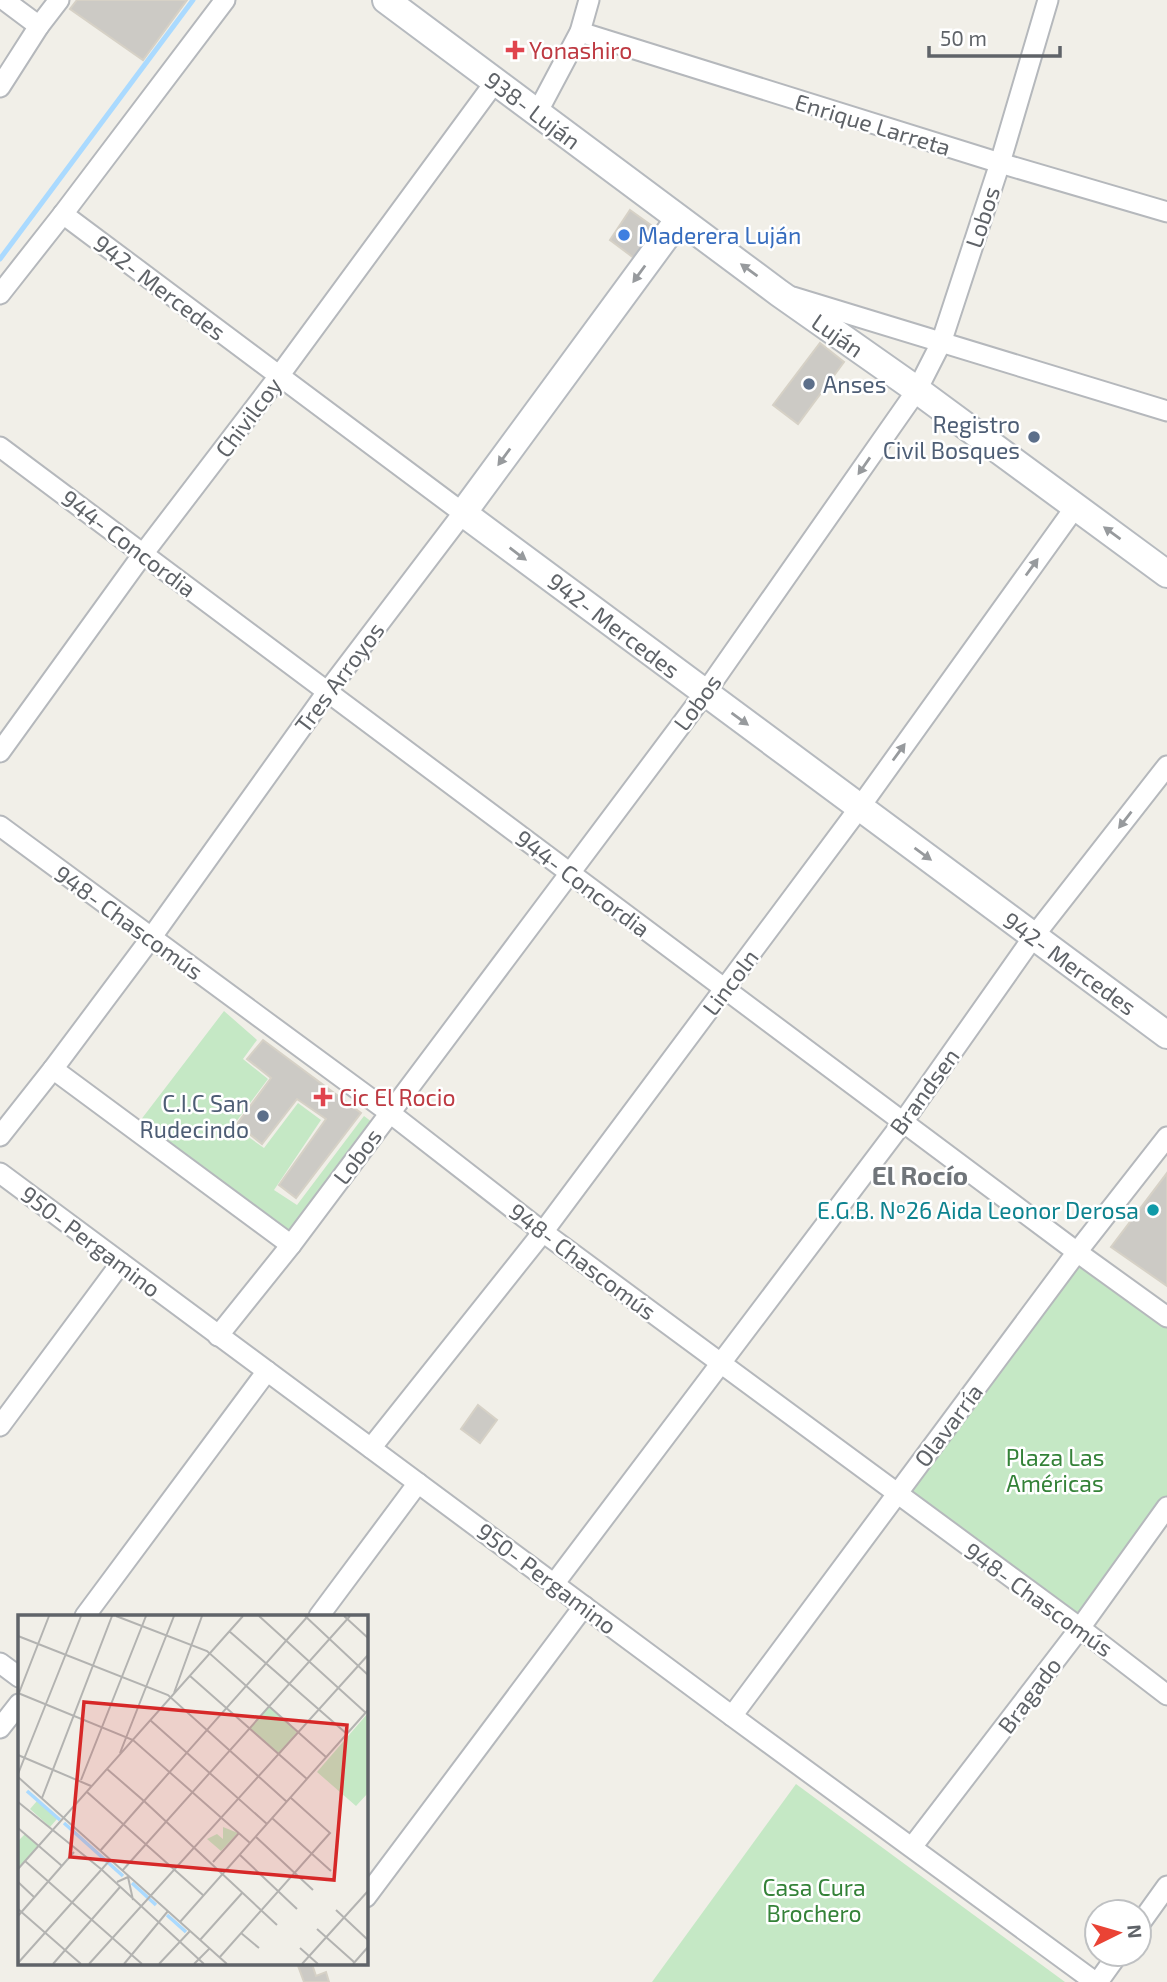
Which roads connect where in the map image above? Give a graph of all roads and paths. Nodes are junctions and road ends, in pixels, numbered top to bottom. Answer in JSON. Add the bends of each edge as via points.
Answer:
{"nodes":[{"id":1,"x":4,"y":0,"type":"edge"},
{"id":2,"x":59,"y":0,"type":"edge"},
{"id":3,"x":225,"y":0,"type":"edge"},
{"id":4,"x":386,"y":0,"type":"edge"},
{"id":5,"x":589,"y":0,"type":"edge"},
{"id":6,"x":1048,"y":0,"type":"edge"},
{"id":7,"x":39,"y":26,"type":"junction"},
{"id":8,"x":580,"y":32,"type":"junction"},
{"id":9,"x":495,"y":82,"type":"junction"},
{"id":10,"x":0,"y":87,"type":"edge"},
{"id":11,"x":537,"y":113,"type":"junction"},
{"id":12,"x":1000,"y":163,"type":"junction"},
{"id":13,"x":1167,"y":212,"type":"edge"},
{"id":14,"x":63,"y":215,"type":"junction"},
{"id":15,"x":679,"y":219,"type":"junction"},
{"id":16,"x":779,"y":293,"type":"junction"},
{"id":17,"x":0,"y":294,"type":"edge"},
{"id":18,"x":941,"y":343,"type":"junction"},
{"id":19,"x":279,"y":376,"type":"junction"},
{"id":20,"x":917,"y":390,"type":"junction"},
{"id":21,"x":1167,"y":411,"type":"edge"},
{"id":22,"x":0,"y":447,"type":"edge"},
{"id":23,"x":1076,"y":506,"type":"junction"},
{"id":24,"x":463,"y":513,"type":"junction"},
{"id":25,"x":143,"y":554,"type":"junction"},
{"id":26,"x":1167,"y":574,"type":"edge"},
{"id":27,"x":327,"y":692,"type":"junction"},
{"id":28,"x":705,"y":693,"type":"junction"},
{"id":29,"x":0,"y":752,"type":"edge"},
{"id":30,"x":1167,"y":766,"type":"edge"},
{"id":31,"x":860,"y":807,"type":"junction"},
{"id":32,"x":0,"y":827,"type":"edge"},
{"id":33,"x":570,"y":873,"type":"junction"},
{"id":34,"x":1034,"y":936,"type":"junction"},
{"id":35,"x":150,"y":938,"type":"junction"},
{"id":36,"x":724,"y":989,"type":"junction"},
{"id":37,"x":1167,"y":1035,"type":"edge"},
{"id":38,"x":53,"y":1069,"type":"junction"},
{"id":39,"x":390,"y":1113,"type":"junction"},
{"id":40,"x":903,"y":1122,"type":"junction"},
{"id":41,"x":0,"y":1136,"type":"edge"},
{"id":42,"x":1167,"y":1137,"type":"edge"},
{"id":43,"x":0,"y":1173,"type":"edge"},
{"id":44,"x":543,"y":1232,"type":"junction"},
{"id":45,"x":290,"y":1245,"type":"junction"},
{"id":46,"x":1077,"y":1252,"type":"junction"},
{"id":47,"x":121,"y":1263,"type":"junction"},
{"id":48,"x":1167,"y":1317,"type":"edge"},
{"id":49,"x":218,"y":1336,"type":"junction"},
{"id":50,"x":720,"y":1363,"type":"junction"},
{"id":51,"x":267,"y":1371,"type":"junction"},
{"id":52,"x":0,"y":1426,"type":"edge"},
{"id":53,"x":371,"y":1448,"type":"junction"},
{"id":54,"x":418,"y":1483,"type":"junction"},
{"id":55,"x":897,"y":1494,"type":"junction"},
{"id":56,"x":1167,"y":1507,"type":"edge"},
{"id":57,"x":554,"y":1584,"type":"junction"},
{"id":58,"x":584,"y":1606,"type":"junction"},
{"id":59,"x":86,"y":1615,"type":"edge"},
{"id":60,"x":320,"y":1615,"type":"edge"},
{"id":61,"x":1080,"y":1628,"type":"junction"},
{"id":62,"x":0,"y":1663,"type":"edge"},
{"id":63,"x":18,"y":1676,"type":"edge"},
{"id":64,"x":1167,"y":1695,"type":"edge"},
{"id":65,"x":18,"y":1705,"type":"edge"},
{"id":66,"x":732,"y":1716,"type":"junction"},
{"id":67,"x":0,"y":1728,"type":"edge"},
{"id":68,"x":912,"y":1847,"type":"junction"},
{"id":69,"x":1167,"y":1886,"type":"edge"},
{"id":70,"x":368,"y":1895,"type":"edge"},
{"id":71,"x":1153,"y":1906,"type":"edge"},
{"id":72,"x":1107,"y":1968,"type":"edge"},
{"id":73,"x":1096,"y":1982,"type":"edge"}],
"edges":[{"from":1,"to":7,"type":"street"},
{"from":2,"to":7,"type":"street"},
{"from":3,"to":14,"type":"street"},
{"from":4,"to":9,"type":"main road","name":"938- Luján"},
{"from":5,"to":8,"type":"street"},
{"from":6,"to":12,"type":"street","name":"Lobos"},
{"from":7,"to":10,"type":"street"},
{"from":8,"to":11,"type":"street"},
{"from":8,"to":12,"type":"street","name":"Enrique Larreta"},
{"from":9,"to":11,"type":"main road","name":"938- Luján"},
{"from":9,"to":19,"type":"street","name":"Chivilcoy"},
{"from":11,"to":15,"type":"main road","name":"938- Luján"},
{"from":12,"to":13,"type":"street","name":"Enrique Larreta"},
{"from":12,"to":18,"type":"street","name":"Lobos"},
{"from":14,"to":17,"type":"street"},
{"from":14,"to":19,"type":"street","name":"942- Mercedes"},
{"from":16,"to":15,"type":"main road","name":"Luján","one_way":true},
{"from":15,"to":24,"type":"main road","name":"Tres Arroyos","one_way":true},
{"from":16,"to":18,"type":"street"},
{"from":16,"to":20,"type":"main road","name":"Luján"},
{"from":18,"to":20,"type":"street","name":"Lobos"},
{"from":18,"to":21,"type":"street"},
{"from":19,"to":24,"type":"street","name":"942- Mercedes"},
{"from":19,"to":25,"type":"street","name":"Chivilcoy"},
{"from":20,"to":23,"type":"main road","name":"Luján"},
{"from":20,"to":28,"type":"street","name":"Lobos","one_way":true},
{"from":22,"to":25,"type":"street","name":"944- Concordia"},
{"from":26,"to":23,"type":"main road","name":"Luján","one_way":true},
{"from":31,"to":23,"type":"street","name":"Lincoln","one_way":true},
{"from":24,"to":27,"type":"street","name":"Tres Arroyos"},
{"from":24,"to":28,"type":"main road","name":"942- Mercedes","one_way":true},
{"from":25,"to":27,"type":"street","name":"944- Concordia"},
{"from":25,"to":29,"type":"street","name":"Chivilcoy"},
{"from":27,"to":33,"type":"street","name":"944- Concordia"},
{"from":27,"to":35,"type":"street","name":"Tres Arroyos"},
{"from":28,"to":31,"type":"main road","name":"942- Mercedes","one_way":true},
{"from":28,"to":33,"type":"street","name":"Lobos"},
{"from":30,"to":34,"type":"street","name":"Brandsen","one_way":true},
{"from":31,"to":34,"type":"main road","name":"942- Mercedes","one_way":true},
{"from":31,"to":36,"type":"street","name":"Lincoln"},
{"from":32,"to":35,"type":"street","name":"948- Chascomús"},
{"from":33,"to":36,"type":"street","name":"944- Concordia"},
{"from":33,"to":39,"type":"street","name":"Lobos"},
{"from":34,"to":37,"type":"main road","name":"942- Mercedes"},
{"from":34,"to":40,"type":"street","name":"Brandsen"},
{"from":35,"to":38,"type":"street","name":"Tres Arroyos"},
{"from":35,"to":39,"type":"street","name":"948- Chascomús"},
{"from":36,"to":40,"type":"street","name":"944- Concordia"},
{"from":36,"to":44,"type":"street","name":"Lincoln"},
{"from":38,"to":41,"type":"street","name":"Tres Arroyos"},
{"from":38,"to":45,"type":"street"},
{"from":39,"to":44,"type":"street","name":"948- Chascomús"},
{"from":39,"to":45,"type":"street","name":"Lobos"},
{"from":40,"to":46,"type":"street","name":"944- Concordia"},
{"from":40,"to":50,"type":"street","name":"Brandsen"},
{"from":42,"to":46,"type":"street","name":"Olavarría"},
{"from":43,"to":47,"type":"street","name":"950- Pergamino"},
{"from":44,"to":50,"type":"street","name":"948- Chascomús"},
{"from":44,"to":53,"type":"street","name":"Lincoln"},
{"from":45,"to":49,"type":"street","name":"Lobos"},
{"from":46,"to":48,"type":"street","name":"944- Concordia"},
{"from":46,"to":55,"type":"street","name":"Olavarría"},
{"from":47,"to":49,"type":"street","name":"950- Pergamino"},
{"from":47,"to":52,"type":"street"},
{"from":49,"to":51,"type":"street","name":"950- Pergamino"},
{"from":50,"to":55,"type":"street","name":"948- Chascomús"},
{"from":50,"to":57,"type":"street","name":"Brandsen"},
{"from":51,"to":53,"type":"street","name":"950- Pergamino"},
{"from":51,"to":59,"type":"street"},
{"from":53,"to":54,"type":"street","name":"950- Pergamino"},
{"from":54,"to":57,"type":"street","name":"950- Pergamino"},
{"from":54,"to":60,"type":"street"},
{"from":55,"to":61,"type":"street","name":"948- Chascomús"},
{"from":55,"to":66,"type":"street","name":"Olavarría"},
{"from":56,"to":61,"type":"street","name":"Bragado"},
{"from":57,"to":58,"type":"street","name":"950- Pergamino"},
{"from":58,"to":66,"type":"street","name":"950- Pergamino"},
{"from":58,"to":70,"type":"street"},
{"from":61,"to":64,"type":"street","name":"948- Chascomús"},
{"from":61,"to":68,"type":"street","name":"Bragado"},
{"from":62,"to":63,"type":"street"},
{"from":65,"to":67,"type":"street"},
{"from":66,"to":68,"type":"street","name":"950- Pergamino"},
{"from":68,"to":73,"type":"street","name":"950- Pergamino"},
{"from":69,"to":71,"type":"street"},
{"from":72,"to":73,"type":"street"}]}
